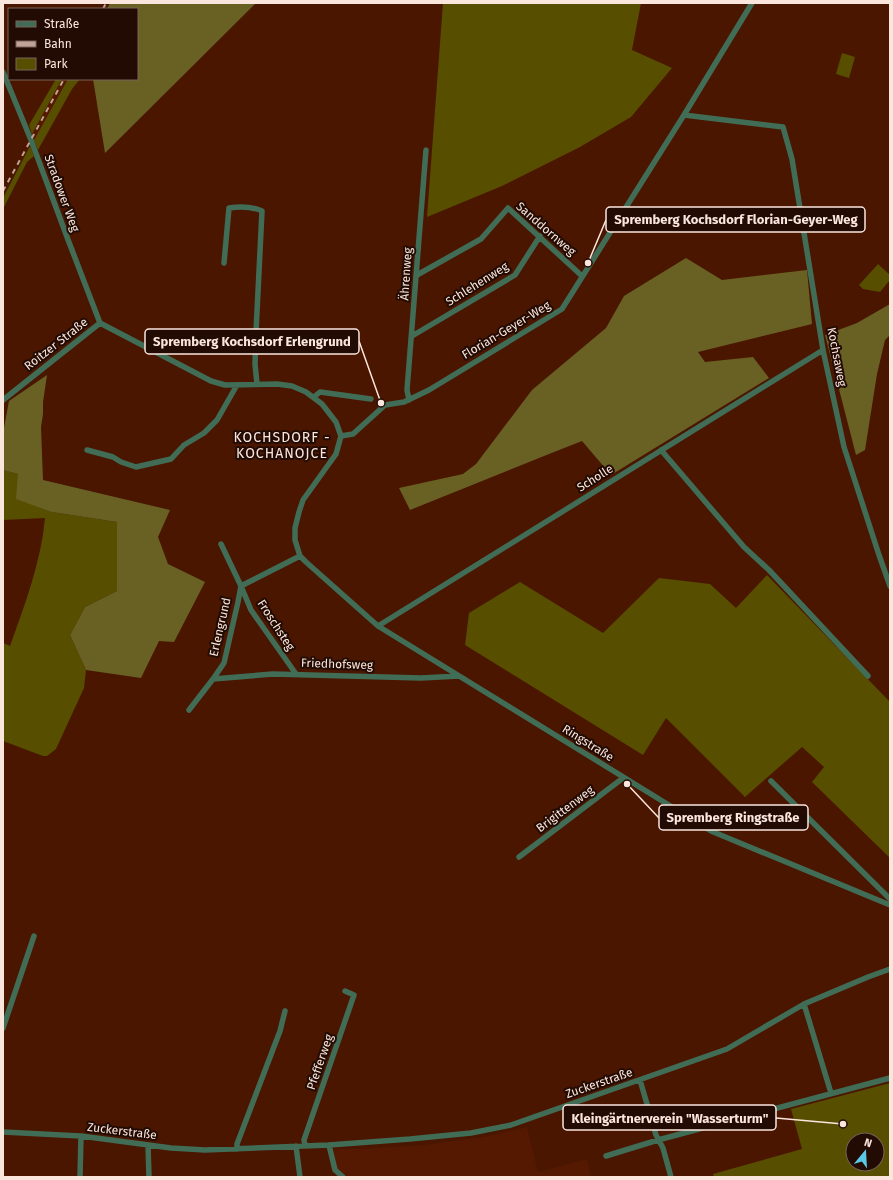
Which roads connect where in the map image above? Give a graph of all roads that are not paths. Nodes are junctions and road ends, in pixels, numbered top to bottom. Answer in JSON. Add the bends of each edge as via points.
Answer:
{"nodes":[{"id":1,"x":752,"y":3,"type":"edge"},
{"id":2,"x":3,"y":72,"type":"edge"},
{"id":3,"x":684,"y":115,"type":"junction"},
{"id":4,"x":426,"y":150,"type":"dead end"},
{"id":5,"x":540,"y":236,"type":"junction"},
{"id":6,"x":224,"y":263,"type":"dead end"},
{"id":7,"x":417,"y":275,"type":"junction"},
{"id":8,"x":582,"y":276,"type":"junction"},
{"id":9,"x":100,"y":323,"type":"junction"},
{"id":10,"x":412,"y":336,"type":"junction"},
{"id":11,"x":823,"y":350,"type":"junction"},
{"id":12,"x":257,"y":384,"type":"junction"},
{"id":13,"x":237,"y":385,"type":"junction"},
{"id":14,"x":314,"y":397,"type":"junction"},
{"id":15,"x":371,"y":399,"type":"dead end"},
{"id":16,"x":3,"y":400,"type":"edge"},
{"id":17,"x":409,"y":400,"type":"junction"},
{"id":18,"x":341,"y":436,"type":"junction"},
{"id":19,"x":87,"y":450,"type":"dead end"},
{"id":20,"x":661,"y":450,"type":"junction"},
{"id":21,"x":221,"y":544,"type":"dead end"},
{"id":22,"x":300,"y":556,"type":"junction"},
{"id":23,"x":240,"y":586,"type":"junction"},
{"id":24,"x":890,"y":586,"type":"edge"},
{"id":25,"x":378,"y":626,"type":"junction"},
{"id":26,"x":296,"y":674,"type":"junction"},
{"id":27,"x":459,"y":676,"type":"junction"},
{"id":28,"x":868,"y":676,"type":"dead end"},
{"id":29,"x":213,"y":679,"type":"junction"},
{"id":30,"x":189,"y":710,"type":"dead end"},
{"id":31,"x":624,"y":778,"type":"junction"},
{"id":32,"x":771,"y":781,"type":"dead end"},
{"id":33,"x":519,"y":857,"type":"dead end"},
{"id":34,"x":890,"y":899,"type":"edge"},
{"id":35,"x":890,"y":905,"type":"edge"},
{"id":36,"x":34,"y":936,"type":"dead end"},
{"id":37,"x":890,"y":969,"type":"edge"},
{"id":38,"x":345,"y":991,"type":"dead end"},
{"id":39,"x":804,"y":1004,"type":"junction"},
{"id":40,"x":286,"y":1011,"type":"dead end"},
{"id":41,"x":3,"y":1028,"type":"edge"},
{"id":42,"x":890,"y":1078,"type":"edge"},
{"id":43,"x":640,"y":1080,"type":"junction"},
{"id":44,"x":831,"y":1093,"type":"junction"},
{"id":45,"x":3,"y":1132,"type":"edge"},
{"id":46,"x":81,"y":1136,"type":"junction"},
{"id":47,"x":658,"y":1140,"type":"junction"},
{"id":48,"x":148,"y":1145,"type":"junction"},
{"id":49,"x":305,"y":1145,"type":"junction"},
{"id":50,"x":329,"y":1145,"type":"junction"},
{"id":51,"x":296,"y":1146,"type":"junction"},
{"id":52,"x":237,"y":1149,"type":"junction"},
{"id":53,"x":606,"y":1156,"type":"dead end"},
{"id":54,"x":80,"y":1177,"type":"edge"},
{"id":55,"x":149,"y":1177,"type":"edge"},
{"id":56,"x":300,"y":1177,"type":"edge"},
{"id":57,"x":343,"y":1177,"type":"edge"},
{"id":58,"x":671,"y":1177,"type":"edge"}],
"edges":[{"from":1,"to":3,"type":"street","name":"Florian-Geyer-Weg"},
{"from":2,"to":9,"type":"street","name":"Stradower Weg"},
{"from":3,"to":8,"type":"street","name":"Florian-Geyer-Weg"},
{"from":3,"to":11,"type":"street","name":"Kochsaweg","via":[[783,127],[792,160]]},
{"from":4,"to":7,"type":"street","name":"Ährenweg"},
{"from":5,"to":7,"type":"street","name":"Sanddornweg","via":[[508,208],[481,239]]},
{"from":5,"to":8,"type":"street","name":"Sanddornweg"},
{"from":5,"to":10,"type":"street","name":"Schlehenweg","via":[[515,275]]},
{"from":6,"to":12,"type":"street","via":[[229,208],[253,207],[262,211],[255,340]]},
{"from":7,"to":10,"type":"street","name":"Ährenweg"},
{"from":8,"to":17,"type":"street","name":"Florian-Geyer-Weg","via":[[562,309]]},
{"from":9,"to":13,"type":"street","name":"Roitzer Straße","via":[[210,381]]},
{"from":9,"to":16,"type":"street","name":"Roitzer Straße"},
{"from":10,"to":17,"type":"street","name":"Ährenweg","via":[[407,390]]},
{"from":11,"to":20,"type":"street","name":"Scholle"},
{"from":11,"to":24,"type":"street","name":"Kochsaweg","via":[[844,447]]},
{"from":12,"to":13,"type":"street","name":"Roitzer Straße"},
{"from":12,"to":14,"type":"street","name":"Roitzer Straße","via":[[292,386]]},
{"from":13,"to":19,"type":"street","via":[[217,420],[204,434],[184,445],[171,459],[136,467]]},
{"from":14,"to":15,"type":"street","via":[[320,392]]},
{"from":14,"to":18,"type":"street","name":"Roitzer Straße","via":[[336,422]]},
{"from":17,"to":18,"type":"street","name":"Florian-Geyer-Weg","via":[[385,405],[353,434]]},
{"from":18,"to":22,"type":"street","via":[[336,454],[303,500],[295,528],[295,540]]},
{"from":20,"to":25,"type":"street","name":"Scholle"},
{"from":20,"to":28,"type":"street","via":[[744,547],[769,570]]},
{"from":21,"to":23,"type":"street","name":"Erlengrund"},
{"from":22,"to":23,"type":"street","name":"Erlengrund"},
{"from":22,"to":25,"type":"street","name":"Ringstraße"},
{"from":23,"to":26,"type":"street","name":"Froschsteg","via":[[252,610]]},
{"from":23,"to":29,"type":"street","name":"Erlengrund","via":[[224,663]]},
{"from":25,"to":27,"type":"street","name":"Ringstraße"},
{"from":26,"to":27,"type":"street","name":"Friedhofsweg","via":[[421,678]]},
{"from":26,"to":29,"type":"street","name":"Friedhofsweg"},
{"from":27,"to":31,"type":"street","name":"Ringstraße"},
{"from":29,"to":30,"type":"street","name":"Erlengrund"},
{"from":31,"to":33,"type":"street","name":"Brigittenweg"},
{"from":31,"to":35,"type":"street","name":"Ringstraße","via":[[711,831]]},
{"from":32,"to":34,"type":"street"},
{"from":36,"to":41,"type":"street"},
{"from":37,"to":39,"type":"street","name":"Zuckerstraße"},
{"from":38,"to":49,"type":"street","name":"Pfefferweg","via":[[354,995],[304,1140]]},
{"from":39,"to":43,"type":"street","name":"Zuckerstraße","via":[[727,1049]]},
{"from":39,"to":44,"type":"street"},
{"from":40,"to":52,"type":"street"},
{"from":42,"to":44,"type":"street"},
{"from":43,"to":47,"type":"street"},
{"from":43,"to":50,"type":"street","name":"Zuckerstraße","via":[[511,1125],[471,1133]]},
{"from":44,"to":47,"type":"street"},
{"from":45,"to":46,"type":"street","name":"Zuckerstraße"},
{"from":46,"to":48,"type":"street","name":"Zuckerstraße"},
{"from":46,"to":54,"type":"street"},
{"from":47,"to":53,"type":"street"},
{"from":47,"to":58,"type":"street","via":[[663,1148]]},
{"from":48,"to":52,"type":"street","name":"Zuckerstraße","via":[[189,1150]]},
{"from":48,"to":55,"type":"street"},
{"from":49,"to":50,"type":"street","name":"Zuckerstraße"},
{"from":49,"to":51,"type":"street","name":"Zuckerstraße"},
{"from":50,"to":57,"type":"street","via":[[335,1170]]},
{"from":51,"to":52,"type":"street","name":"Zuckerstraße"},
{"from":51,"to":56,"type":"street"}]}
